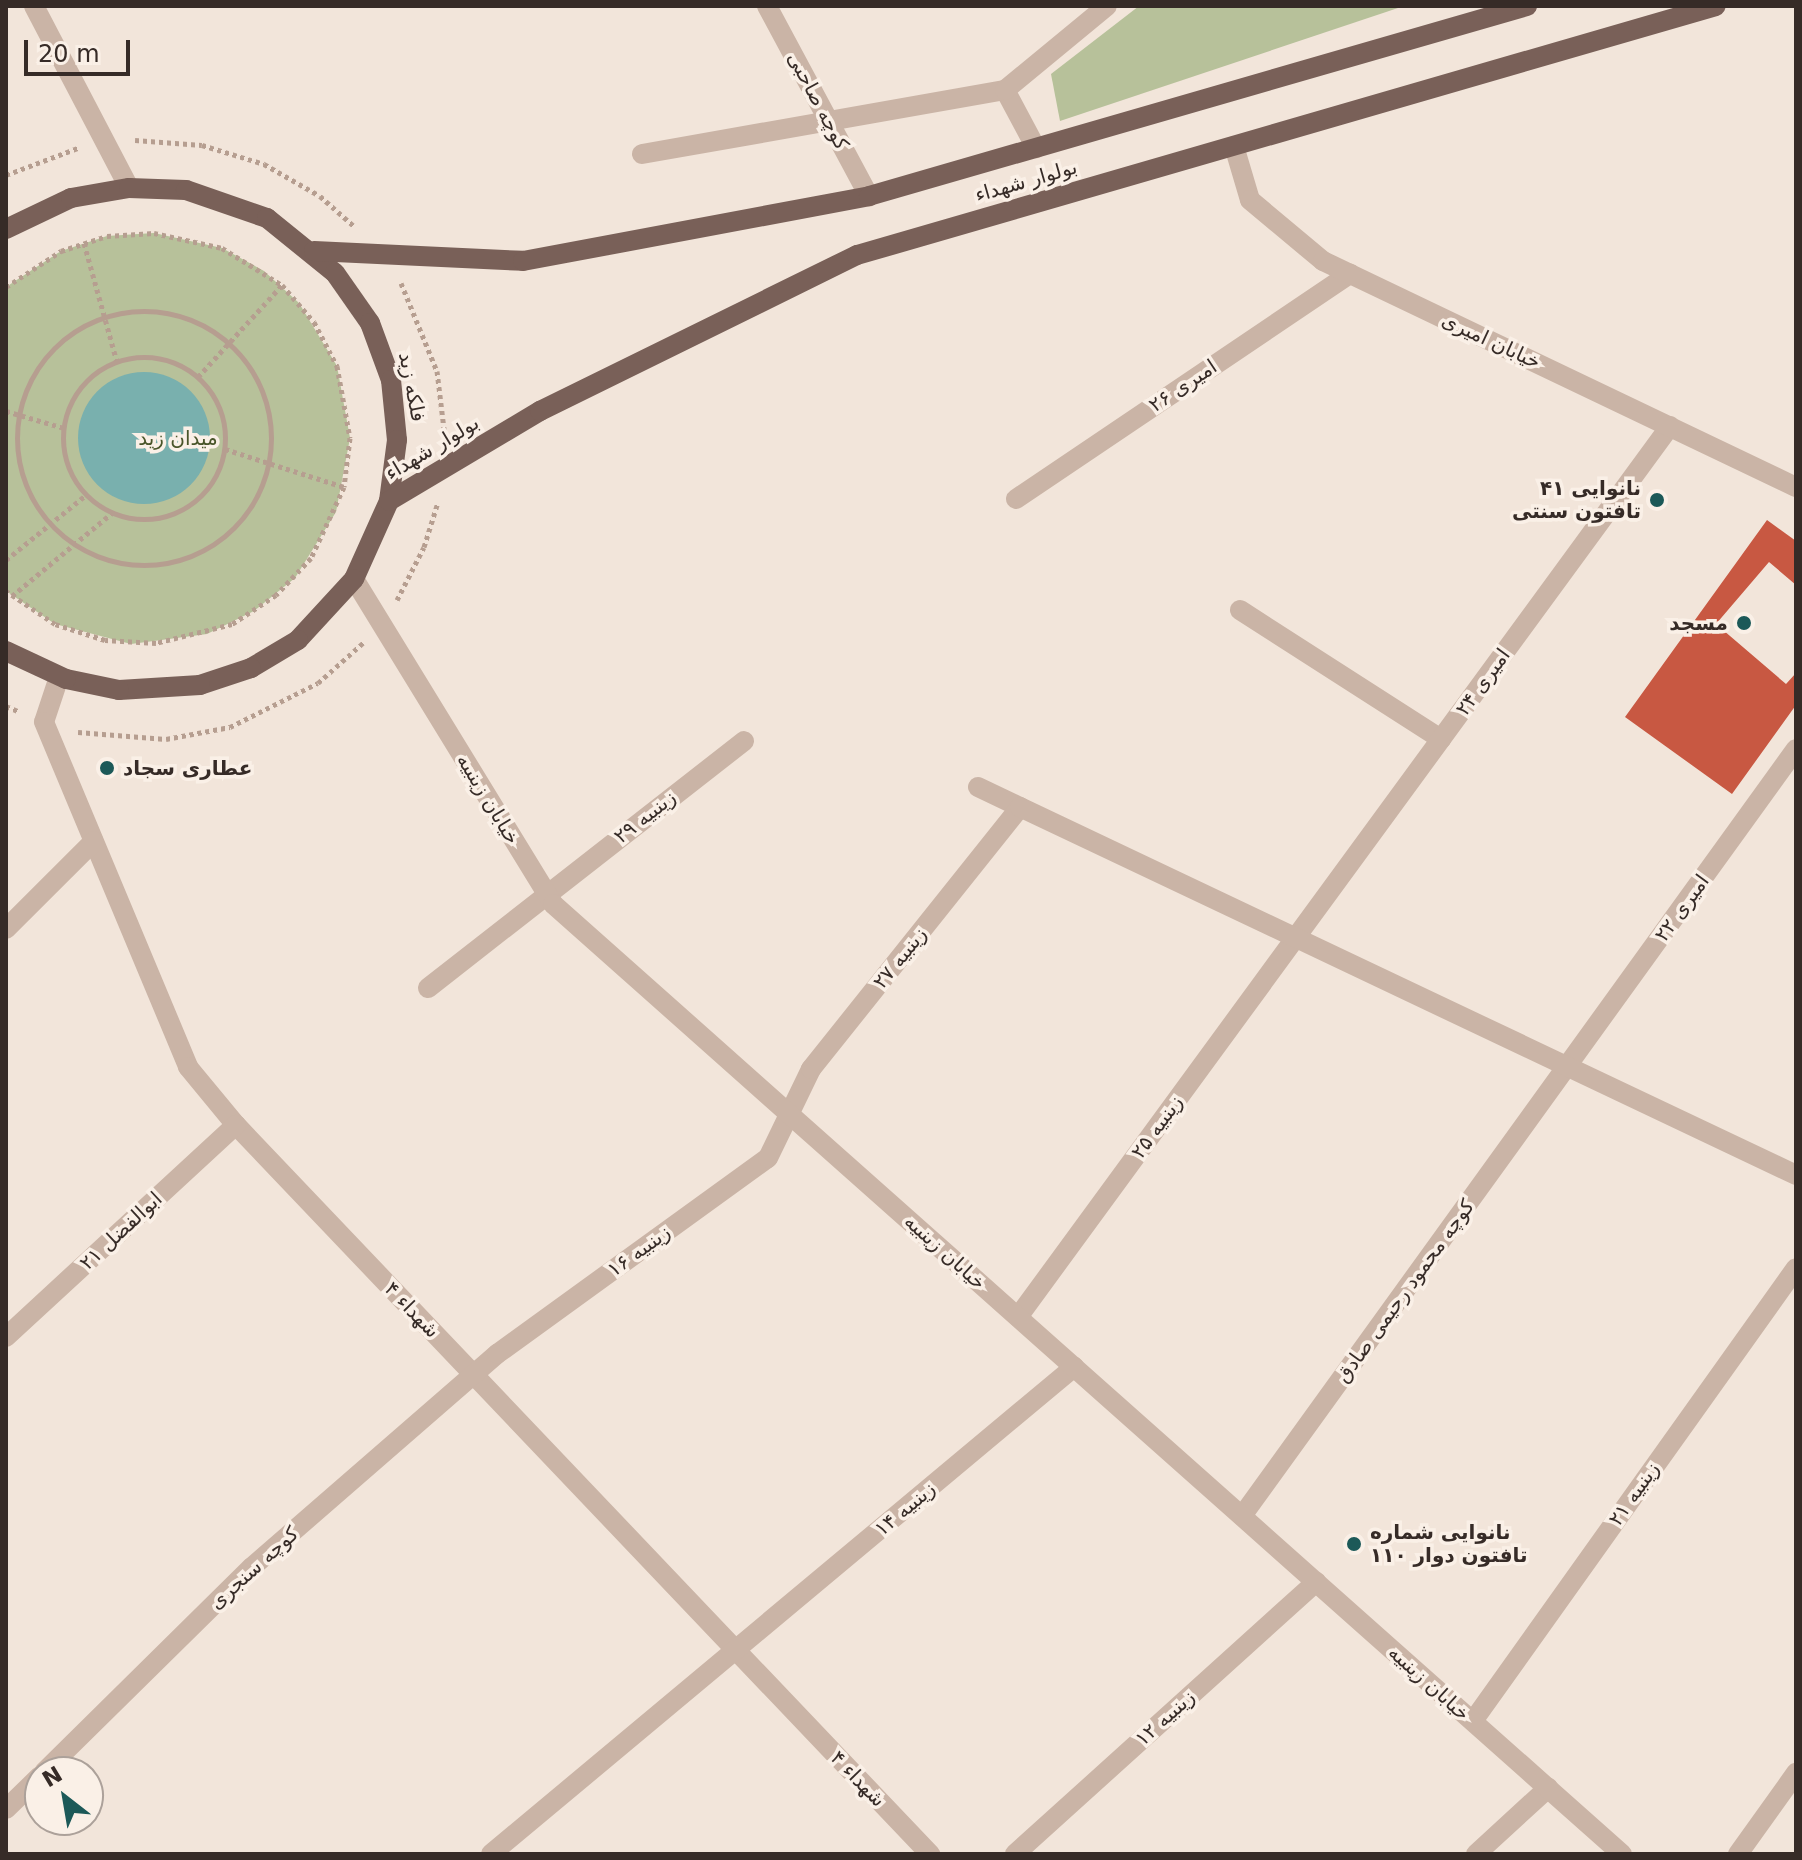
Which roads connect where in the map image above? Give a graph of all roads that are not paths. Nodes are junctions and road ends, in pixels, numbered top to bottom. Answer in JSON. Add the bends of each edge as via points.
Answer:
{"nodes":[{"id":1,"x":34,"y":6,"type":"edge"},
{"id":2,"x":767,"y":6,"type":"edge"},
{"id":3,"x":1107,"y":6,"type":"edge"},
{"id":4,"x":1527,"y":6,"type":"edge"},
{"id":5,"x":1716,"y":6,"type":"edge"},
{"id":6,"x":1692,"y":9,"type":"edge"},
{"id":7,"x":1005,"y":90,"type":"junction"},
{"id":8,"x":828,"y":121,"type":"junction"},
{"id":9,"x":1234,"y":146,"type":"junction"},
{"id":10,"x":1036,"y":148,"type":"junction"},
{"id":11,"x":642,"y":154,"type":"dead end"},
{"id":12,"x":129,"y":188,"type":"junction"},
{"id":13,"x":869,"y":196,"type":"junction"},
{"id":14,"x":6,"y":229,"type":"edge"},
{"id":15,"x":314,"y":251,"type":"junction"},
{"id":16,"x":1350,"y":274,"type":"junction"},
{"id":17,"x":1670,"y":426,"type":"junction"},
{"id":18,"x":1796,"y":487,"type":"edge"},
{"id":19,"x":1016,"y":499,"type":"dead end"},
{"id":20,"x":389,"y":501,"type":"junction"},
{"id":21,"x":354,"y":579,"type":"junction"},
{"id":22,"x":1240,"y":610,"type":"dead end"},
{"id":23,"x":6,"y":651,"type":"edge"},
{"id":24,"x":59,"y":677,"type":"junction"},
{"id":25,"x":1441,"y":739,"type":"junction"},
{"id":26,"x":744,"y":741,"type":"dead end"},
{"id":27,"x":1796,"y":749,"type":"edge"},
{"id":28,"x":978,"y":787,"type":"dead end"},
{"id":29,"x":1020,"y":807,"type":"junction"},
{"id":30,"x":94,"y":841,"type":"junction"},
{"id":31,"x":546,"y":894,"type":"junction"},
{"id":32,"x":6,"y":929,"type":"edge"},
{"id":33,"x":1296,"y":937,"type":"junction"},
{"id":34,"x":428,"y":988,"type":"dead end"},
{"id":35,"x":1567,"y":1066,"type":"junction"},
{"id":36,"x":789,"y":1114,"type":"junction"},
{"id":37,"x":236,"y":1125,"type":"junction"},
{"id":38,"x":1796,"y":1175,"type":"edge"},
{"id":39,"x":1796,"y":1268,"type":"edge"},
{"id":40,"x":1018,"y":1317,"type":"junction"},
{"id":41,"x":6,"y":1337,"type":"edge"},
{"id":42,"x":1074,"y":1367,"type":"junction"},
{"id":43,"x":476,"y":1377,"type":"junction"},
{"id":44,"x":1242,"y":1516,"type":"junction"},
{"id":45,"x":1316,"y":1582,"type":"junction"},
{"id":46,"x":735,"y":1650,"type":"junction"},
{"id":47,"x":1473,"y":1721,"type":"junction"},
{"id":48,"x":60,"y":1756,"type":"edge"},
{"id":49,"x":1796,"y":1773,"type":"edge"},
{"id":50,"x":1548,"y":1788,"type":"junction"},
{"id":51,"x":24,"y":1792,"type":"edge"},
{"id":52,"x":6,"y":1809,"type":"edge"},
{"id":53,"x":491,"y":1854,"type":"edge"},
{"id":54,"x":930,"y":1854,"type":"edge"},
{"id":55,"x":1015,"y":1854,"type":"edge"},
{"id":56,"x":1476,"y":1854,"type":"edge"},
{"id":57,"x":1622,"y":1854,"type":"edge"},
{"id":58,"x":1738,"y":1854,"type":"edge"}],
"edges":[{"from":1,"to":12,"type":"street"},
{"from":2,"to":8,"type":"street","name":"کوچه صاحبی"},
{"from":3,"to":7,"type":"street"},
{"from":4,"to":10,"type":"main road","name":"بولوار شهداء"},
{"from":5,"to":6,"type":"main road","name":"بولوار شهداء"},
{"from":6,"to":9,"type":"main road","name":"بولوار شهداء"},
{"from":7,"to":8,"type":"street"},
{"from":7,"to":10,"type":"street"},
{"from":8,"to":11,"type":"street"},
{"from":8,"to":13,"type":"street","name":"کوچه صاحبی"},
{"from":9,"to":16,"type":"street","name":"خیابان امیری","via":[[1250,200],[1323,261]]},
{"from":9,"to":20,"type":"main road","name":"بولوار شهداء","via":[[857,255],[540,411]]},
{"from":10,"to":13,"type":"main road","name":"بولوار شهداء"},
{"from":12,"to":14,"type":"main road","name":"فلکه زید","via":[[71,198]]},
{"from":12,"to":15,"type":"main road","name":"فلکه زید","via":[[214,197],[267,218]]},
{"from":13,"to":15,"type":"main road","name":"بولوار شهداء","via":[[523,261]]},
{"from":15,"to":20,"type":"main road","name":"فلکه زید","via":[[362,310],[391,380],[397,440]]},
{"from":16,"to":17,"type":"street","name":"خیابان امیری"},
{"from":16,"to":19,"type":"street","name":"امیری ۲۶"},
{"from":17,"to":18,"type":"street","name":"خیابان امیری"},
{"from":17,"to":25,"type":"street","name":"امیری ۲۴"},
{"from":20,"to":21,"type":"main road","name":"فلکه زید"},
{"from":21,"to":24,"type":"main road","name":"فلکه زید","via":[[298,640],[226,678],[146,692]]},
{"from":21,"to":31,"type":"street","name":"خیابان زینبیه"},
{"from":22,"to":25,"type":"street"},
{"from":23,"to":24,"type":"main road","name":"فلکه زید"},
{"from":24,"to":30,"type":"street","name":"شهداء ۴","via":[[44,722]]},
{"from":25,"to":33,"type":"street","name":"امیری ۲۴"},
{"from":26,"to":31,"type":"street","name":"زینبیه ۲۹"},
{"from":27,"to":35,"type":"street","name":"امیری ۲۲"},
{"from":28,"to":29,"type":"street"},
{"from":29,"to":33,"type":"street"},
{"from":29,"to":36,"type":"street","name":"زینبیه ۲۷","via":[[811,1069]]},
{"from":30,"to":32,"type":"street"},
{"from":30,"to":37,"type":"street","name":"شهداء ۴","via":[[188,1067]]},
{"from":31,"to":34,"type":"street","name":"زینبیه ۲۹"},
{"from":31,"to":36,"type":"street","name":"خیابان زینبیه"},
{"from":33,"to":35,"type":"street"},
{"from":33,"to":40,"type":"street","name":"زینبیه ۲۵"},
{"from":35,"to":38,"type":"street"},
{"from":35,"to":44,"type":"street","name":"کوچه محمود رحیمی صادق"},
{"from":36,"to":40,"type":"street","name":"خیابان زینبیه"},
{"from":36,"to":43,"type":"street","name":"زینبیه ۱۶","via":[[768,1158],[497,1354]]},
{"from":37,"to":41,"type":"street","name":"ابوالفضل ۲۱"},
{"from":37,"to":43,"type":"street","name":"شهداء ۴"},
{"from":39,"to":47,"type":"street","name":"زینبیه ۲۱"},
{"from":40,"to":42,"type":"street","name":"خیابان زینبیه"},
{"from":42,"to":44,"type":"street","name":"خیابان زینبیه"},
{"from":42,"to":46,"type":"street","name":"زینبیه ۱۴"},
{"from":43,"to":46,"type":"street","name":"شهداء ۴"},
{"from":43,"to":48,"type":"street","name":"کوچه سنجری","via":[[252,1567]]},
{"from":44,"to":45,"type":"street","name":"خیابان زینبیه"},
{"from":45,"to":47,"type":"street","name":"خیابان زینبیه"},
{"from":45,"to":55,"type":"street","name":"زینبیه ۱۲"},
{"from":46,"to":53,"type":"street","name":"زینبیه ۱۴"},
{"from":46,"to":54,"type":"street","name":"شهداء ۴"},
{"from":47,"to":50,"type":"street","name":"خیابان زینبیه"},
{"from":49,"to":58,"type":"street"},
{"from":50,"to":56,"type":"street"},
{"from":50,"to":57,"type":"street","name":"خیابان زینبیه"},
{"from":51,"to":52,"type":"street","name":"کوچه سنجری"}]}
